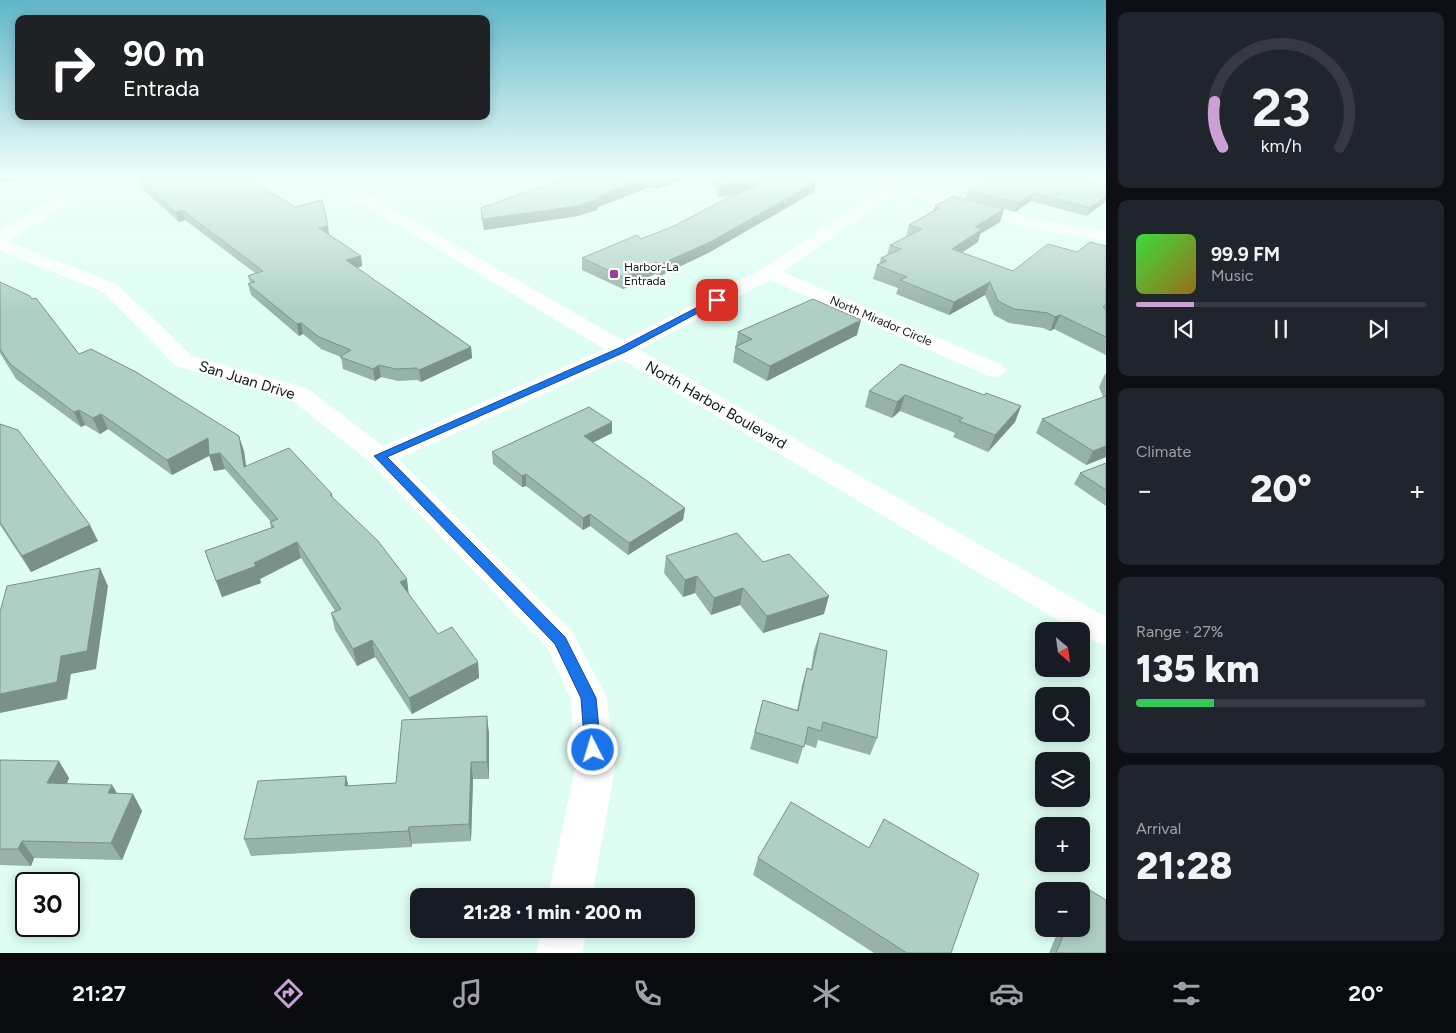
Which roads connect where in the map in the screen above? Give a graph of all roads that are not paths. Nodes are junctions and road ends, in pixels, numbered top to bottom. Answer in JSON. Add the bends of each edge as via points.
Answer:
{"nodes":[{"id":1,"x":27,"y":221,"type":"edge"},
{"id":2,"x":402,"y":221,"type":"edge"},
{"id":3,"x":843,"y":221,"type":"edge"},
{"id":4,"x":1025,"y":221,"type":"edge"},
{"id":5,"x":1106,"y":236,"type":"edge"},
{"id":6,"x":0,"y":238,"type":"edge"},
{"id":7,"x":0,"y":244,"type":"edge"},
{"id":8,"x":769,"y":273,"type":"junction"},
{"id":9,"x":622,"y":350,"type":"junction"},
{"id":10,"x":994,"y":370,"type":"dead end"},
{"id":11,"x":380,"y":456,"type":"junction"},
{"id":12,"x":1106,"y":633,"type":"edge"},
{"id":13,"x":572,"y":888,"type":"edge"},
{"id":14,"x":562,"y":938,"type":"edge"},
{"id":15,"x":559,"y":953,"type":"edge"}],
"edges":[{"from":1,"to":6,"type":"street"},
{"from":2,"to":9,"type":"street","name":"North Harbor Boulevard"},
{"from":3,"to":8,"type":"street"},
{"from":4,"to":5,"type":"street"},
{"from":7,"to":11,"type":"street","name":"San Juan Drive","via":[[110,288],[184,361],[298,393]]},
{"from":8,"to":9,"type":"street"},
{"from":8,"to":10,"type":"street","name":"North Mirador Circle"},
{"from":9,"to":11,"type":"street"},
{"from":9,"to":12,"type":"street","name":"North Harbor Boulevard"},
{"from":11,"to":13,"type":"street","name":"San Juan Drive","via":[[560,640],[589,698],[595,768]]},
{"from":14,"to":15,"type":"street"}]}
